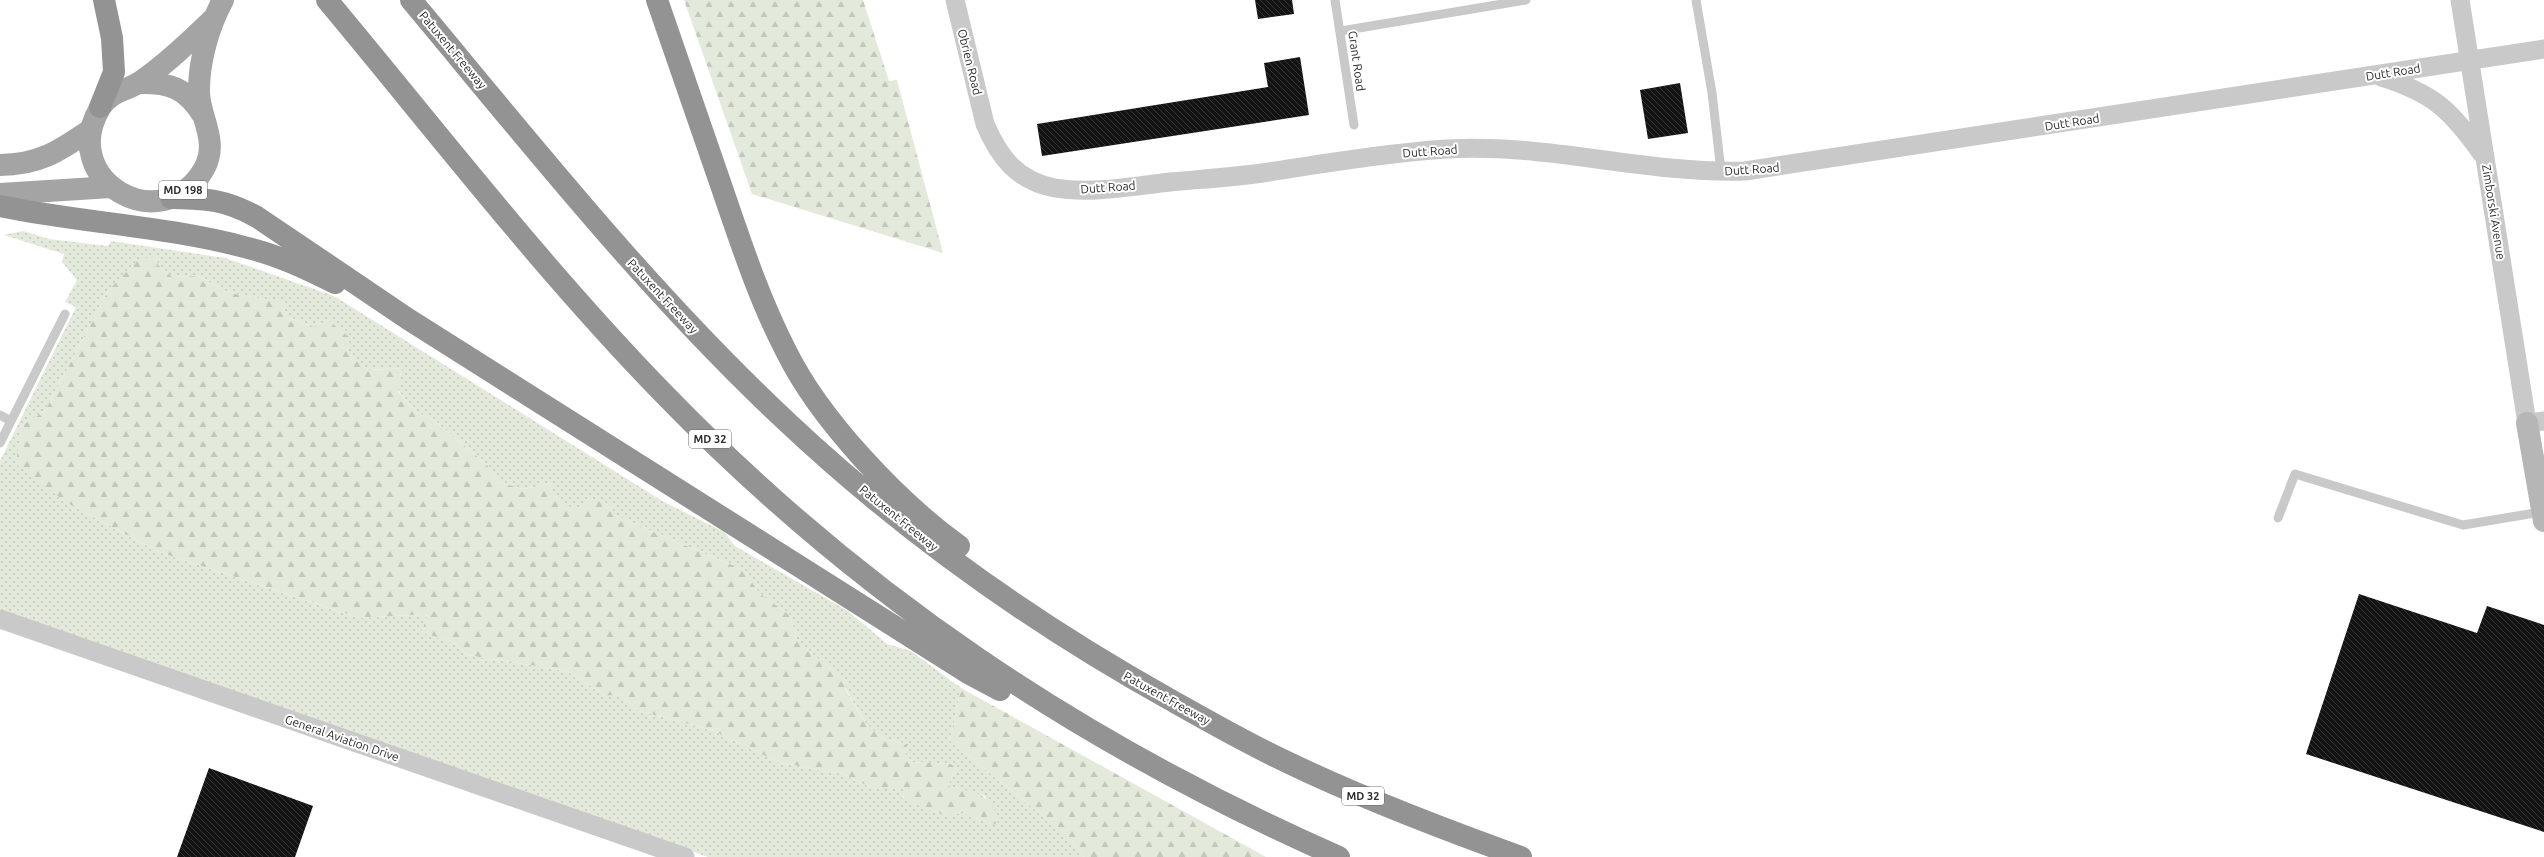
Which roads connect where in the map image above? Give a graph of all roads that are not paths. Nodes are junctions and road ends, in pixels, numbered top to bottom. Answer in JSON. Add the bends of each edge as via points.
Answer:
{"nodes":[{"id":1,"x":104,"y":0,"type":"edge"},
{"id":2,"x":223,"y":0,"type":"edge"},
{"id":3,"x":327,"y":0,"type":"edge"},
{"id":4,"x":411,"y":0,"type":"edge"},
{"id":5,"x":657,"y":0,"type":"edge"},
{"id":6,"x":955,"y":0,"type":"edge"},
{"id":7,"x":1335,"y":0,"type":"edge"},
{"id":8,"x":1526,"y":0,"type":"edge"},
{"id":9,"x":1696,"y":0,"type":"edge"},
{"id":10,"x":2460,"y":0,"type":"edge"},
{"id":11,"x":213,"y":19,"type":"junction"},
{"id":12,"x":1341,"y":31,"type":"junction"},
{"id":13,"x":2544,"y":49,"type":"edge"},
{"id":14,"x":2470,"y":60,"type":"junction"},
{"id":15,"x":2376,"y":75,"type":"junction"},
{"id":16,"x":138,"y":82,"type":"junction"},
{"id":17,"x":100,"y":107,"type":"junction"},
{"id":18,"x":207,"y":121,"type":"junction"},
{"id":19,"x":985,"y":124,"type":"joint"},
{"id":20,"x":1354,"y":125,"type":"dead end"},
{"id":21,"x":90,"y":130,"type":"junction"},
{"id":22,"x":2485,"y":159,"type":"junction"},
{"id":23,"x":0,"y":164,"type":"edge"},
{"id":24,"x":1721,"y":172,"type":"junction"},
{"id":25,"x":111,"y":187,"type":"junction"},
{"id":26,"x":0,"y":194,"type":"edge"},
{"id":27,"x":171,"y":198,"type":"junction"},
{"id":28,"x":0,"y":206,"type":"edge"},
{"id":29,"x":65,"y":314,"type":"dead end"},
{"id":30,"x":408,"y":319,"type":"junction"},
{"id":31,"x":0,"y":415,"type":"edge"},
{"id":32,"x":11,"y":421,"type":"junction"},
{"id":33,"x":2536,"y":422,"type":"edge"},
{"id":34,"x":0,"y":443,"type":"edge"},
{"id":35,"x":2542,"y":517,"type":"edge"},
{"id":36,"x":2278,"y":518,"type":"dead end"},
{"id":37,"x":0,"y":619,"type":"edge"},
{"id":38,"x":1210,"y":723,"type":"junction"},
{"id":39,"x":1180,"y":782,"type":"junction"},
{"id":40,"x":685,"y":857,"type":"edge"},
{"id":41,"x":1339,"y":857,"type":"edge"},
{"id":42,"x":1521,"y":857,"type":"edge"}],
"edges":[{"from":1,"to":17,"type":"highway","via":[[112,38],[114,72]]},
{"from":2,"to":11,"type":"main road","number":"MD 198"},
{"from":3,"to":39,"type":"highway","number":"MD 32","via":[[574,296],[664,395],[745,474],[895,601],[977,660],[1085,728]]},
{"from":4,"to":38,"type":"highway","name":"Patuxent Freeway","number":"MD 32","via":[[621,250],[713,350],[788,423],[860,488],[928,543],[1015,606],[1114,669]]},
{"from":5,"to":38,"type":"highway","via":[[752,277],[786,352],[811,392],[848,440],[889,485],[938,531],[1023,594]]},
{"from":6,"to":19,"type":"street","name":"Obrien Road"},
{"from":7,"to":12,"type":"lane","name":"Grant Road"},
{"from":8,"to":12,"type":"lane"},
{"from":9,"to":24,"type":"lane","via":[[1712,93]]},
{"from":10,"to":14,"type":"street","name":"Zimborski Avenue"},
{"from":11,"to":16,"type":"main road","number":"MD 198","via":[[171,58]]},
{"from":11,"to":18,"type":"main road","number":"MD 198","via":[[198,91]]},
{"from":12,"to":20,"type":"lane","name":"Grant Road"},
{"from":13,"to":14,"type":"street","name":"Dutt Road"},
{"from":14,"to":15,"type":"street","name":"Dutt Road"},
{"from":14,"to":22,"type":"street","name":"Zimborski Avenue"},
{"from":15,"to":22,"type":"street","via":[[2412,86],[2435,101],[2454,116]]},
{"from":15,"to":24,"type":"street","name":"Dutt Road","via":[[1810,163]]},
{"from":16,"to":17,"type":"main road","number":"MD 198","via":[[117,91]]},
{"from":16,"to":18,"type":"main road","via":[[159,82],[177,88],[194,101]]},
{"from":17,"to":21,"type":"main road","number":"MD 198"},
{"from":18,"to":27,"type":"main road","number":"MD 198","via":[[210,143],[204,168],[192,185]]},
{"from":19,"to":24,"type":"street","name":"Dutt Road","via":[[1003,160],[1034,182],[1066,189],[1130,186],[1266,173],[1373,156],[1447,149],[1536,151],[1636,166]]},
{"from":21,"to":23,"type":"main road","via":[[53,154],[22,164]]},
{"from":21,"to":25,"type":"main road","via":[[91,155],[98,173]]},
{"from":22,"to":33,"type":"street","name":"Zimborski Avenue"},
{"from":25,"to":26,"type":"main road"},
{"from":25,"to":27,"type":"main road","number":"MD 198","via":[[126,197],[148,202]]},
{"from":27,"to":30,"type":"highway","via":[[211,199],[233,204],[257,217]]},
{"from":28,"to":30,"type":"highway","via":[[206,238],[249,248],[299,266]]},
{"from":29,"to":32,"type":"lane"},
{"from":30,"to":39,"type":"highway","via":[[968,673],[1082,735]]},
{"from":31,"to":32,"type":"lane"},
{"from":32,"to":34,"type":"lane"},
{"from":33,"to":35,"type":"street"},
{"from":35,"to":36,"type":"lane","via":[[2463,525],[2295,474]]},
{"from":37,"to":40,"type":"street","name":"General Aviation Drive"},
{"from":38,"to":42,"type":"highway","name":"Patuxent Freeway","number":"MD 32","via":[[1287,762],[1376,801]]},
{"from":39,"to":41,"type":"highway","number":"MD 32"}]}
